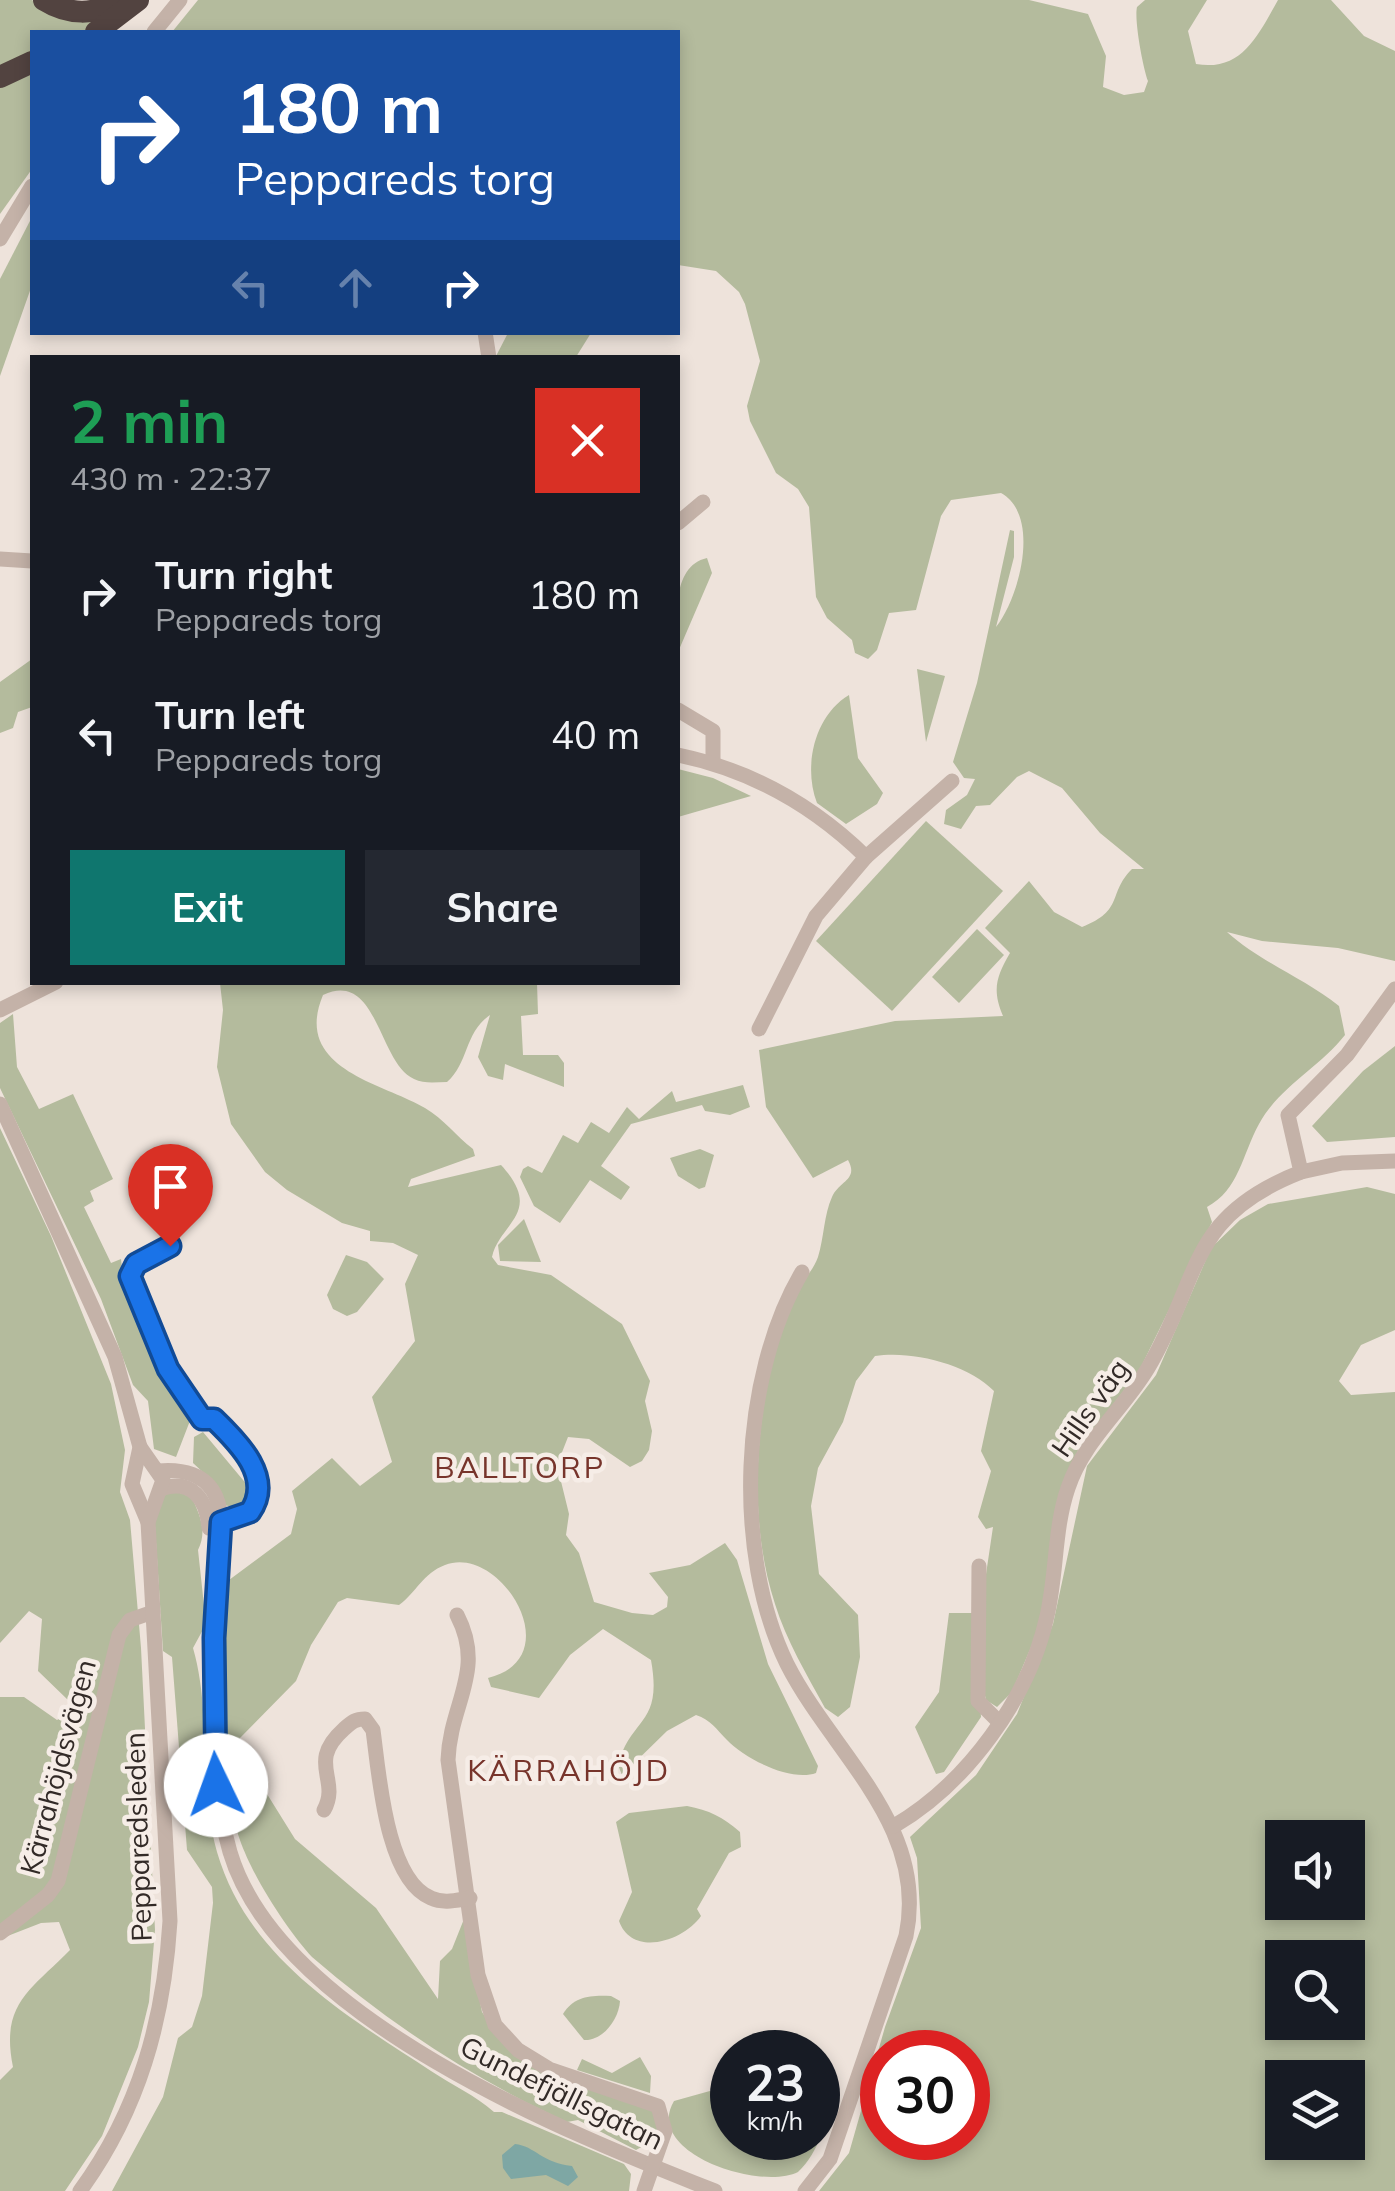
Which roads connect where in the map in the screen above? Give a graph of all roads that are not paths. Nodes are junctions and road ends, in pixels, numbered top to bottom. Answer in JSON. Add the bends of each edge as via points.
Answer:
{"nodes":[{"id":1,"x":44,"y":0,"type":"edge"},
{"id":2,"x":119,"y":0,"type":"edge"},
{"id":3,"x":138,"y":0,"type":"edge"},
{"id":4,"x":180,"y":0,"type":"edge"},
{"id":5,"x":99,"y":30,"type":"edge"},
{"id":6,"x":156,"y":30,"type":"edge"},
{"id":7,"x":30,"y":63,"type":"edge"},
{"id":8,"x":0,"y":77,"type":"edge"},
{"id":9,"x":30,"y":189,"type":"edge"},
{"id":10,"x":0,"y":239,"type":"edge"},
{"id":11,"x":703,"y":502,"type":"dead end"},
{"id":12,"x":680,"y":522,"type":"edge"},
{"id":13,"x":0,"y":559,"type":"edge"},
{"id":14,"x":30,"y":560,"type":"edge"},
{"id":15,"x":680,"y":711,"type":"edge"},
{"id":16,"x":680,"y":755,"type":"edge"},
{"id":17,"x":713,"y":762,"type":"junction"},
{"id":18,"x":952,"y":781,"type":"dead end"},
{"id":19,"x":866,"y":856,"type":"junction"},
{"id":20,"x":50,"y":985,"type":"edge"},
{"id":21,"x":1395,"y":990,"type":"edge"},
{"id":22,"x":0,"y":1010,"type":"edge"},
{"id":23,"x":759,"y":1029,"type":"dead end"},
{"id":24,"x":0,"y":1104,"type":"edge"},
{"id":25,"x":1395,"y":1161,"type":"edge"},
{"id":26,"x":1301,"y":1172,"type":"junction"},
{"id":27,"x":170,"y":1246,"type":"dead end"},
{"id":28,"x":802,"y":1272,"type":"dead end"},
{"id":29,"x":140,"y":1447,"type":"junction"},
{"id":30,"x":137,"y":1470,"type":"junction"},
{"id":31,"x":157,"y":1470,"type":"junction"},
{"id":32,"x":134,"y":1491,"type":"junction"},
{"id":33,"x":158,"y":1492,"type":"junction"},
{"id":34,"x":148,"y":1522,"type":"junction"},
{"id":35,"x":215,"y":1522,"type":"junction"},
{"id":36,"x":979,"y":1566,"type":"dead end"},
{"id":37,"x":153,"y":1612,"type":"junction"},
{"id":38,"x":456,"y":1615,"type":"dead end"},
{"id":39,"x":998,"y":1721,"type":"junction"},
{"id":40,"x":324,"y":1810,"type":"dead end"},
{"id":41,"x":894,"y":1826,"type":"junction"},
{"id":42,"x":470,"y":1898,"type":"junction"},
{"id":43,"x":0,"y":1933,"type":"edge"},
{"id":44,"x":654,"y":2165,"type":"junction"},
{"id":45,"x":80,"y":2191,"type":"edge"},
{"id":46,"x":644,"y":2191,"type":"edge"},
{"id":47,"x":715,"y":2191,"type":"edge"},
{"id":48,"x":806,"y":2191,"type":"edge"}],
"edges":[{"from":1,"to":2,"type":"highway","via":[[86,12]]},
{"from":3,"to":5,"type":"highway"},
{"from":4,"to":6,"type":"street"},
{"from":7,"to":8,"type":"highway"},
{"from":9,"to":10,"type":"street"},
{"from":11,"to":12,"type":"street"},
{"from":13,"to":14,"type":"street"},
{"from":15,"to":17,"type":"street","via":[[713,731]]},
{"from":16,"to":17,"type":"street"},
{"from":17,"to":19,"type":"street","via":[[782,794]]},
{"from":18,"to":19,"type":"street"},
{"from":19,"to":23,"type":"street","via":[[811,924]]},
{"from":20,"to":22,"type":"street"},
{"from":21,"to":26,"type":"street","via":[[1347,1055],[1288,1115]]},
{"from":24,"to":29,"type":"street","via":[[106,1333]]},
{"from":25,"to":26,"type":"street","name":"Hills väg"},
{"from":26,"to":39,"type":"street","name":"Hills väg","via":[[1266,1186],[1218,1223],[1146,1371],[1079,1460],[1062,1509],[1046,1621],[1026,1676]]},
{"from":27,"to":35,"type":"street","via":[[136,1264],[130,1276],[176,1382],[202,1419],[217,1422],[259,1480],[250,1512]]},
{"from":28,"to":41,"type":"street","via":[[784,1307],[760,1401],[751,1488],[756,1562],[786,1662]]},
{"from":29,"to":30,"type":"street"},
{"from":29,"to":31,"type":"street"},
{"from":30,"to":31,"type":"street"},
{"from":30,"to":32,"type":"street"},
{"from":31,"to":33,"type":"street"},
{"from":31,"to":35,"type":"street","via":[[202,1479],[215,1493]]},
{"from":32,"to":33,"type":"street","via":[[142,1497]]},
{"from":32,"to":34,"type":"street","name":"Pepparedsleden"},
{"from":33,"to":34,"type":"street","name":"Pepparedsleden"},
{"from":33,"to":35,"type":"street","via":[[180,1486],[194,1491]]},
{"from":34,"to":37,"type":"street","name":"Pepparedsleden"},
{"from":35,"to":44,"type":"street","name":"Gundefjällsgatan","via":[[216,1785],[232,1856],[263,1920],[319,1980],[416,2048],[525,2110]]},
{"from":36,"to":39,"type":"street","via":[[978,1701]]},
{"from":37,"to":43,"type":"street","name":"Kärrahöjdsvägen","via":[[130,1620],[120,1635],[58,1881]]},
{"from":37,"to":45,"type":"street","name":"Pepparedsleden","via":[[167,1968],[142,2078]]},
{"from":38,"to":42,"type":"street","via":[[471,1660],[448,1760]]},
{"from":39,"to":41,"type":"street","via":[[950,1787]]},
{"from":40,"to":42,"type":"street","via":[[326,1750],[354,1720],[365,1719],[373,1730],[404,1874],[433,1900]]},
{"from":41,"to":48,"type":"street","via":[[909,1889],[906,1936],[830,2159]]},
{"from":42,"to":44,"type":"street","via":[[478,1975],[495,2025],[549,2069],[658,2106],[665,2131]]},
{"from":44,"to":46,"type":"street"},
{"from":44,"to":47,"type":"street","name":"Gundefjällsgatan"}]}
